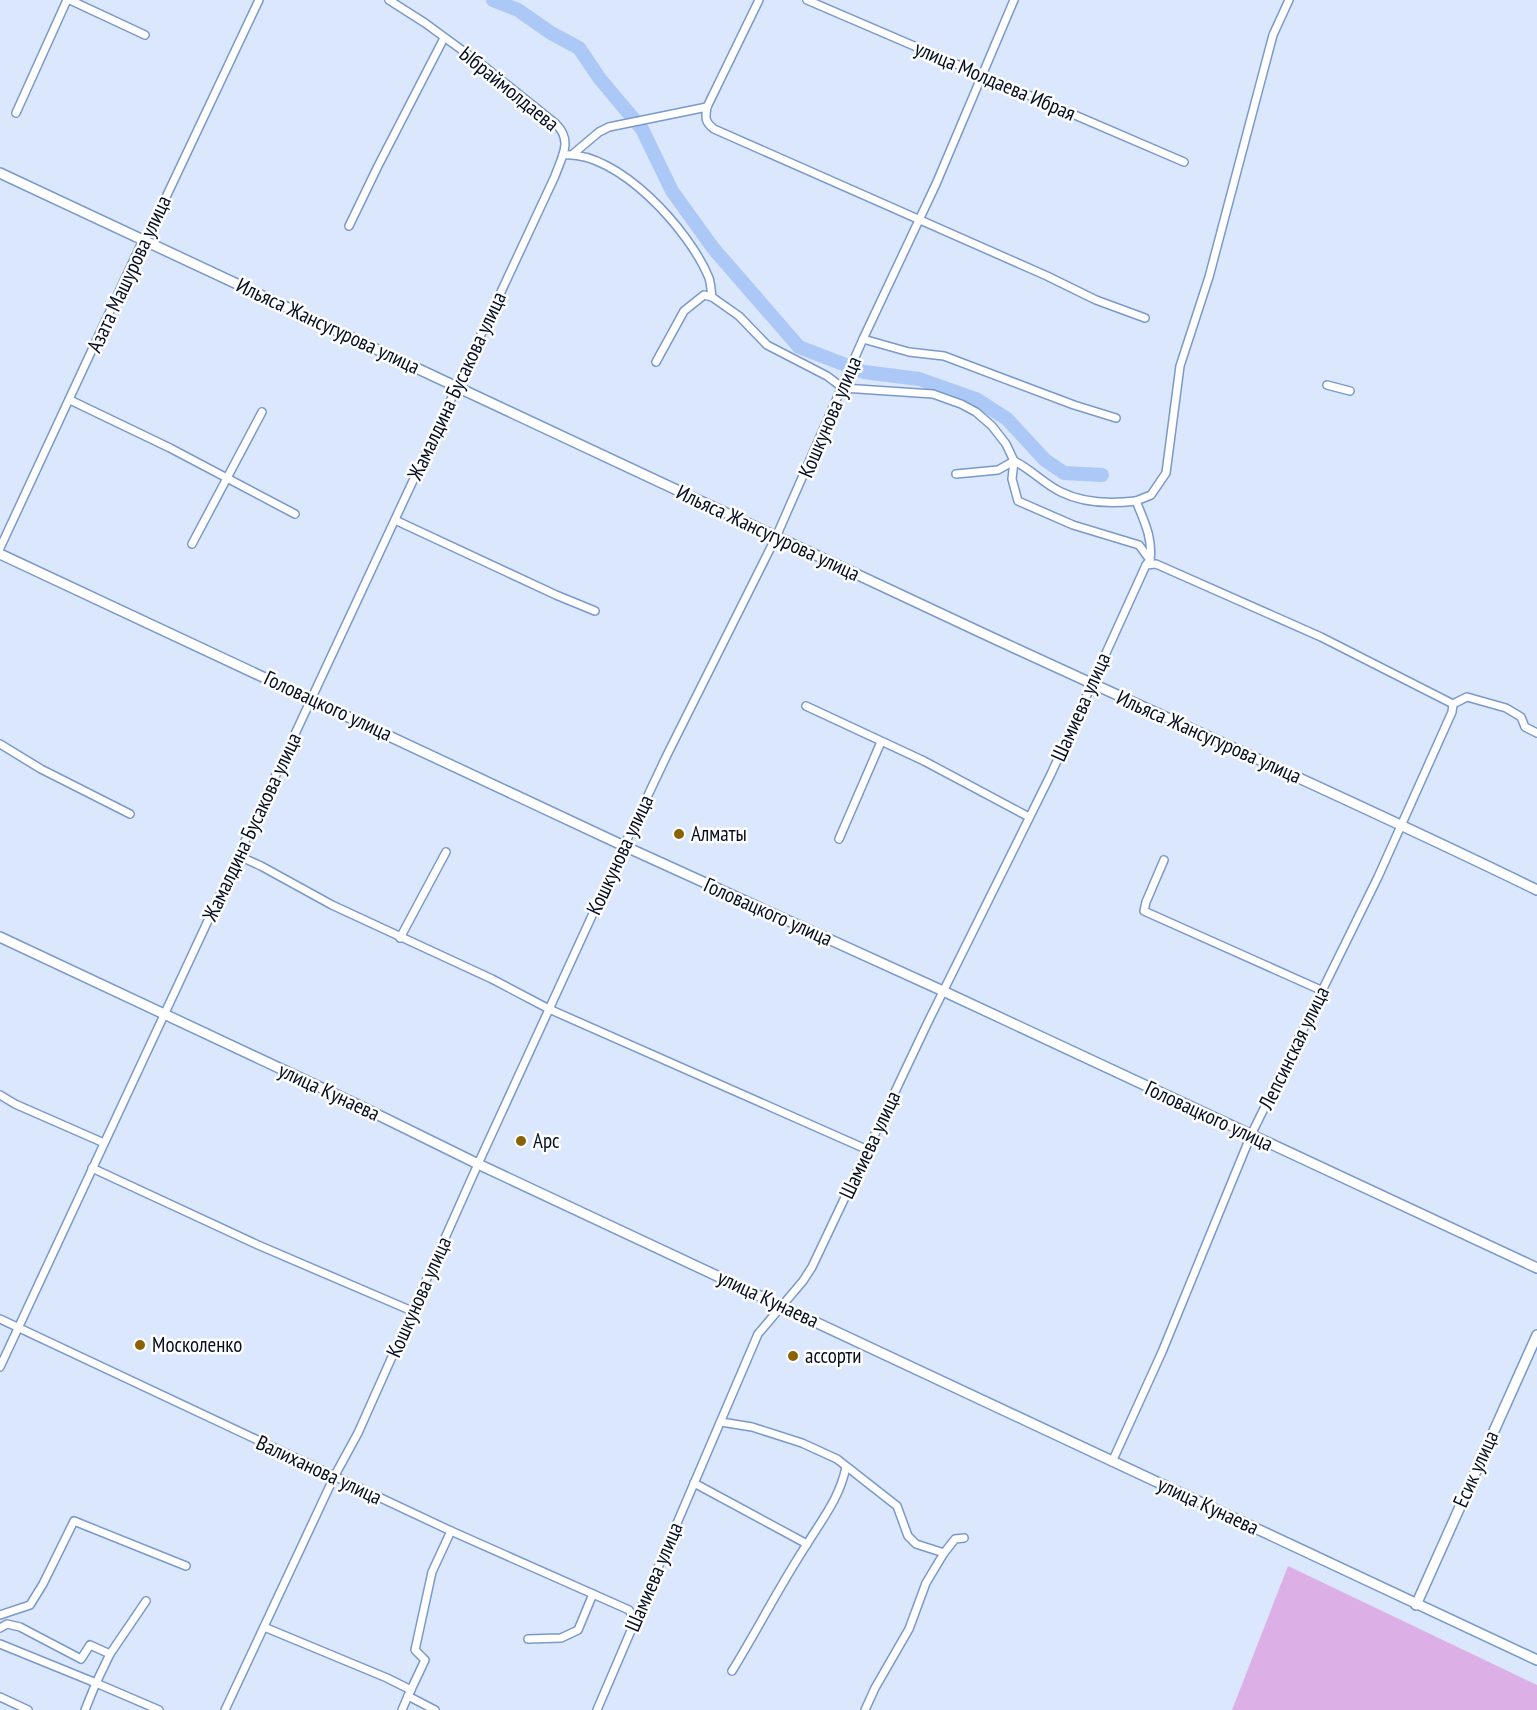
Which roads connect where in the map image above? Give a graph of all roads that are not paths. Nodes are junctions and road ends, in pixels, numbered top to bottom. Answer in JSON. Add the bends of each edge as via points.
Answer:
{"nodes":[{"id":1,"x":68,"y":0,"type":"edge"},
{"id":2,"x":259,"y":0,"type":"edge"},
{"id":3,"x":389,"y":0,"type":"edge"},
{"id":4,"x":759,"y":0,"type":"edge"},
{"id":5,"x":807,"y":0,"type":"edge"},
{"id":6,"x":1014,"y":0,"type":"edge"},
{"id":7,"x":1289,"y":0,"type":"edge"},
{"id":8,"x":145,"y":35,"type":"dead end"},
{"id":9,"x":444,"y":38,"type":"junction"},
{"id":10,"x":982,"y":75,"type":"junction"},
{"id":11,"x":707,"y":107,"type":"junction"},
{"id":12,"x":16,"y":113,"type":"dead end"},
{"id":13,"x":573,"y":154,"type":"junction"},
{"id":14,"x":563,"y":155,"type":"junction"},
{"id":15,"x":1184,"y":162,"type":"dead end"},
{"id":16,"x":0,"y":173,"type":"edge"},
{"id":17,"x":919,"y":221,"type":"junction"},
{"id":18,"x":349,"y":226,"type":"dead end"},
{"id":19,"x":143,"y":240,"type":"junction"},
{"id":20,"x":712,"y":297,"type":"junction"},
{"id":21,"x":1145,"y":318,"type":"dead end"},
{"id":22,"x":863,"y":339,"type":"junction"},
{"id":23,"x":656,"y":362,"type":"dead end"},
{"id":24,"x":1327,"y":385,"type":"dead end"},
{"id":25,"x":457,"y":386,"type":"junction"},
{"id":26,"x":843,"y":388,"type":"junction"},
{"id":27,"x":1350,"y":391,"type":"dead end"},
{"id":28,"x":70,"y":400,"type":"junction"},
{"id":29,"x":262,"y":412,"type":"dead end"},
{"id":30,"x":1116,"y":418,"type":"dead end"},
{"id":31,"x":1014,"y":461,"type":"junction"},
{"id":32,"x":956,"y":474,"type":"dead end"},
{"id":33,"x":226,"y":478,"type":"junction"},
{"id":34,"x":1136,"y":501,"type":"junction"},
{"id":35,"x":295,"y":514,"type":"dead end"},
{"id":36,"x":395,"y":520,"type":"junction"},
{"id":37,"x":776,"y":537,"type":"junction"},
{"id":38,"x":192,"y":544,"type":"dead end"},
{"id":39,"x":0,"y":548,"type":"edge"},
{"id":40,"x":0,"y":554,"type":"edge"},
{"id":41,"x":1148,"y":562,"type":"junction"},
{"id":42,"x":595,"y":611,"type":"dead end"},
{"id":43,"x":1091,"y":684,"type":"junction"},
{"id":44,"x":313,"y":699,"type":"junction"},
{"id":45,"x":1453,"y":704,"type":"junction"},
{"id":46,"x":806,"y":706,"type":"dead end"},
{"id":47,"x":1537,"y":734,"type":"edge"},
{"id":48,"x":881,"y":742,"type":"junction"},
{"id":49,"x":0,"y":744,"type":"edge"},
{"id":50,"x":130,"y":814,"type":"dead end"},
{"id":51,"x":1029,"y":817,"type":"junction"},
{"id":52,"x":1401,"y":824,"type":"junction"},
{"id":53,"x":839,"y":839,"type":"dead end"},
{"id":54,"x":624,"y":846,"type":"junction"},
{"id":55,"x":446,"y":852,"type":"dead end"},
{"id":56,"x":238,"y":856,"type":"junction"},
{"id":57,"x":1164,"y":860,"type":"dead end"},
{"id":58,"x":1537,"y":890,"type":"edge"},
{"id":59,"x":0,"y":937,"type":"edge"},
{"id":60,"x":400,"y":938,"type":"junction"},
{"id":61,"x":943,"y":991,"type":"junction"},
{"id":62,"x":1323,"y":991,"type":"junction"},
{"id":63,"x":549,"y":1009,"type":"junction"},
{"id":64,"x":164,"y":1014,"type":"junction"},
{"id":65,"x":0,"y":1095,"type":"edge"},
{"id":66,"x":1251,"y":1135,"type":"junction"},
{"id":67,"x":104,"y":1143,"type":"junction"},
{"id":68,"x":868,"y":1150,"type":"junction"},
{"id":69,"x":478,"y":1164,"type":"junction"},
{"id":70,"x":92,"y":1168,"type":"junction"},
{"id":71,"x":1537,"y":1268,"type":"edge"},
{"id":72,"x":782,"y":1306,"type":"junction"},
{"id":73,"x":412,"y":1311,"type":"junction"},
{"id":74,"x":0,"y":1319,"type":"edge"},
{"id":75,"x":18,"y":1327,"type":"junction"},
{"id":76,"x":1537,"y":1335,"type":"edge"},
{"id":77,"x":0,"y":1367,"type":"edge"},
{"id":78,"x":721,"y":1422,"type":"junction"},
{"id":79,"x":1112,"y":1462,"type":"junction"},
{"id":80,"x":846,"y":1467,"type":"junction"},
{"id":81,"x":334,"y":1477,"type":"junction"},
{"id":82,"x":694,"y":1484,"type":"junction"},
{"id":83,"x":451,"y":1531,"type":"junction"},
{"id":84,"x":964,"y":1538,"type":"dead end"},
{"id":85,"x":807,"y":1544,"type":"junction"},
{"id":86,"x":944,"y":1553,"type":"junction"},
{"id":87,"x":186,"y":1566,"type":"dead end"},
{"id":88,"x":593,"y":1594,"type":"junction"},
{"id":89,"x":146,"y":1601,"type":"dead end"},
{"id":90,"x":1416,"y":1605,"type":"junction"},
{"id":91,"x":0,"y":1615,"type":"edge"},
{"id":92,"x":635,"y":1622,"type":"junction"},
{"id":93,"x":264,"y":1627,"type":"junction"},
{"id":94,"x":0,"y":1628,"type":"edge"},
{"id":95,"x":528,"y":1639,"type":"dead end"},
{"id":96,"x":0,"y":1644,"type":"edge"},
{"id":97,"x":110,"y":1654,"type":"junction"},
{"id":98,"x":1537,"y":1660,"type":"edge"},
{"id":99,"x":732,"y":1671,"type":"dead end"},
{"id":100,"x":96,"y":1683,"type":"junction"},
{"id":101,"x":410,"y":1693,"type":"junction"},
{"id":102,"x":0,"y":1697,"type":"edge"},
{"id":103,"x":28,"y":1710,"type":"edge"},
{"id":104,"x":85,"y":1710,"type":"edge"},
{"id":105,"x":159,"y":1710,"type":"edge"},
{"id":106,"x":225,"y":1710,"type":"edge"},
{"id":107,"x":402,"y":1710,"type":"edge"},
{"id":108,"x":435,"y":1710,"type":"edge"},
{"id":109,"x":597,"y":1710,"type":"edge"},
{"id":110,"x":865,"y":1710,"type":"edge"}],
"edges":[{"from":1,"to":8,"type":"street"},
{"from":1,"to":12,"type":"street"},
{"from":2,"to":19,"type":"street","name":"Азата Машурова улица"},
{"from":3,"to":9,"type":"street","name":"Ыбраймолдаева"},
{"from":4,"to":11,"type":"street"},
{"from":5,"to":10,"type":"street","name":"улица Молдаева Ибрая"},
{"from":6,"to":10,"type":"street","name":"Кошкунова улица"},
{"from":7,"to":34,"type":"street","via":[[1274,35],[1209,277],[1180,366],[1166,473],[1151,495]]},
{"from":9,"to":14,"type":"street","name":"Ыбраймолдаева","via":[[561,129],[566,139]]},
{"from":9,"to":18,"type":"street"},
{"from":10,"to":15,"type":"street","name":"улица Молдаева Ибрая"},
{"from":10,"to":17,"type":"street","name":"Кошкунова улица"},
{"from":11,"to":13,"type":"street","via":[[609,127]]},
{"from":11,"to":17,"type":"street","via":[[705,118],[714,129]]},
{"from":13,"to":14,"type":"street","name":"Ыбраймолдаева"},
{"from":13,"to":20,"type":"street","name":"Ыбраймолдаева","via":[[597,160],[635,183],[688,239],[710,280]]},
{"from":14,"to":25,"type":"street","name":"Жамалдина Бусакова улица"},
{"from":16,"to":19,"type":"street","name":"Ильяса Жансугурова улица"},
{"from":17,"to":21,"type":"street"},
{"from":17,"to":22,"type":"street","name":"Кошкунова улица"},
{"from":19,"to":25,"type":"street","name":"Ильяса Жансугурова улица"},
{"from":19,"to":28,"type":"street","name":"Азата Машурова улица"},
{"from":20,"to":23,"type":"street","via":[[704,295],[684,311]]},
{"from":20,"to":26,"type":"street","via":[[739,316],[767,345]]},
{"from":22,"to":26,"type":"street","name":"Кошкунова улица"},
{"from":22,"to":30,"type":"street","via":[[909,352],[944,356]]},
{"from":24,"to":27,"type":"street"},
{"from":25,"to":36,"type":"street","name":"Жамалдина Бусакова улица"},
{"from":25,"to":37,"type":"street","name":"Ильяса Жансугурова улица"},
{"from":26,"to":31,"type":"street","via":[[933,394],[961,404],[992,426]]},
{"from":26,"to":37,"type":"street","name":"Кошкунова улица"},
{"from":28,"to":33,"type":"street"},
{"from":28,"to":39,"type":"street","name":"Азата Машурова улица"},
{"from":29,"to":33,"type":"street"},
{"from":31,"to":32,"type":"street","via":[[998,470]]},
{"from":31,"to":34,"type":"street","via":[[1061,492],[1110,504]]},
{"from":31,"to":41,"type":"street","via":[[1012,479],[1018,501],[1073,525],[1139,545]]},
{"from":33,"to":35,"type":"street"},
{"from":33,"to":38,"type":"street"},
{"from":34,"to":41,"type":"street","via":[[1152,547]]},
{"from":36,"to":42,"type":"street"},
{"from":36,"to":44,"type":"street","name":"Жамалдина Бусакова улица"},
{"from":37,"to":43,"type":"street","name":"Ильяса Жансугурова улица"},
{"from":37,"to":54,"type":"street","name":"Кошкунова улица"},
{"from":40,"to":44,"type":"street","name":"Головацкого улица"},
{"from":41,"to":43,"type":"street","name":"Шамиева улица"},
{"from":41,"to":45,"type":"street","via":[[1269,613]]},
{"from":43,"to":51,"type":"street","name":"Шамиева улица"},
{"from":43,"to":52,"type":"street","name":"Ильяса Жансугурова улица"},
{"from":44,"to":54,"type":"street","name":"Головацкого улица"},
{"from":44,"to":56,"type":"street","name":"Жамалдина Бусакова улица"},
{"from":45,"to":47,"type":"street","via":[[1467,696],[1506,708]]},
{"from":45,"to":52,"type":"street","name":"Лепсинская улица"},
{"from":46,"to":48,"type":"street"},
{"from":48,"to":51,"type":"street"},
{"from":48,"to":53,"type":"street"},
{"from":49,"to":50,"type":"street"},
{"from":51,"to":61,"type":"street","name":"Шамиева улица"},
{"from":52,"to":58,"type":"street","name":"Ильяса Жансугурова улица"},
{"from":52,"to":62,"type":"street","name":"Лепсинская улица"},
{"from":54,"to":61,"type":"street","name":"Головацкого улица"},
{"from":54,"to":63,"type":"street","name":"Кошкунова улица"},
{"from":55,"to":60,"type":"street"},
{"from":56,"to":60,"type":"street"},
{"from":56,"to":64,"type":"street","name":"Жамалдина Бусакова улица"},
{"from":57,"to":62,"type":"street","via":[[1144,911]]},
{"from":59,"to":64,"type":"street","name":"улица Кунаева"},
{"from":60,"to":63,"type":"street"},
{"from":61,"to":66,"type":"street","name":"Головацкого улица"},
{"from":61,"to":68,"type":"street","name":"Шамиева улица"},
{"from":62,"to":66,"type":"street","name":"Лепсинская улица"},
{"from":63,"to":68,"type":"street"},
{"from":63,"to":69,"type":"street","name":"Кошкунова улица"},
{"from":64,"to":67,"type":"street","name":"Жамалдина Бусакова улица"},
{"from":64,"to":69,"type":"street","name":"улица Кунаева"},
{"from":65,"to":67,"type":"street"},
{"from":66,"to":71,"type":"street","name":"Головацкого улица"},
{"from":66,"to":79,"type":"street","name":"Лепсинская улица"},
{"from":67,"to":70,"type":"street","name":"Жамалдина Бусакова улица"},
{"from":68,"to":72,"type":"street","name":"Шамиева улица","via":[[812,1267]]},
{"from":69,"to":72,"type":"street","name":"улица Кунаева"},
{"from":69,"to":73,"type":"street","name":"Кошкунова улица"},
{"from":70,"to":73,"type":"street"},
{"from":70,"to":75,"type":"street","name":"Жамалдина Бусакова улица"},
{"from":72,"to":78,"type":"street","name":"Шамиева улица","via":[[758,1334]]},
{"from":72,"to":79,"type":"street","name":"улица Кунаева"},
{"from":73,"to":81,"type":"street","name":"Кошкунова улица","via":[[358,1433]]},
{"from":74,"to":75,"type":"street","name":"Валиханова улица"},
{"from":75,"to":77,"type":"street","name":"Жамалдина Бусакова улица"},
{"from":75,"to":81,"type":"street","name":"Валиханова улица"},
{"from":76,"to":90,"type":"street","name":"Есик улица"},
{"from":78,"to":80,"type":"street","via":[[802,1443]]},
{"from":78,"to":82,"type":"street","name":"Шамиева улица"},
{"from":79,"to":90,"type":"street","name":"улица Кунаева"},
{"from":80,"to":85,"type":"street","via":[[833,1505]]},
{"from":80,"to":86,"type":"street","via":[[897,1506],[908,1536],[916,1544]]},
{"from":81,"to":83,"type":"street","name":"Валиханова улица"},
{"from":81,"to":93,"type":"street","name":"Кошкунова улица"},
{"from":82,"to":85,"type":"street"},
{"from":82,"to":92,"type":"street","name":"Шамиева улица"},
{"from":83,"to":88,"type":"street","name":"Валиханова улица"},
{"from":83,"to":101,"type":"street","via":[[432,1572],[415,1650],[425,1660]]},
{"from":84,"to":86,"type":"street","via":[[955,1539]]},
{"from":85,"to":99,"type":"street"},
{"from":86,"to":110,"type":"street"},
{"from":87,"to":91,"type":"street","via":[[74,1521],[30,1605]]},
{"from":88,"to":92,"type":"street","name":"Валиханова улица","via":[[629,1610]]},
{"from":88,"to":95,"type":"street","via":[[578,1630],[561,1638]]},
{"from":89,"to":97,"type":"street"},
{"from":90,"to":98,"type":"street","name":"улица Кунаева"},
{"from":92,"to":109,"type":"street","name":"Шамиева улица"},
{"from":93,"to":101,"type":"street","via":[[387,1678]]},
{"from":93,"to":106,"type":"street","name":"Кошкунова улица"},
{"from":94,"to":97,"type":"street","via":[[7,1624],[20,1627],[81,1659],[90,1646]]},
{"from":96,"to":100,"type":"street"},
{"from":97,"to":100,"type":"street"},
{"from":100,"to":104,"type":"street"},
{"from":100,"to":105,"type":"street"},
{"from":101,"to":107,"type":"street"},
{"from":101,"to":108,"type":"street"},
{"from":102,"to":103,"type":"street"}]}
